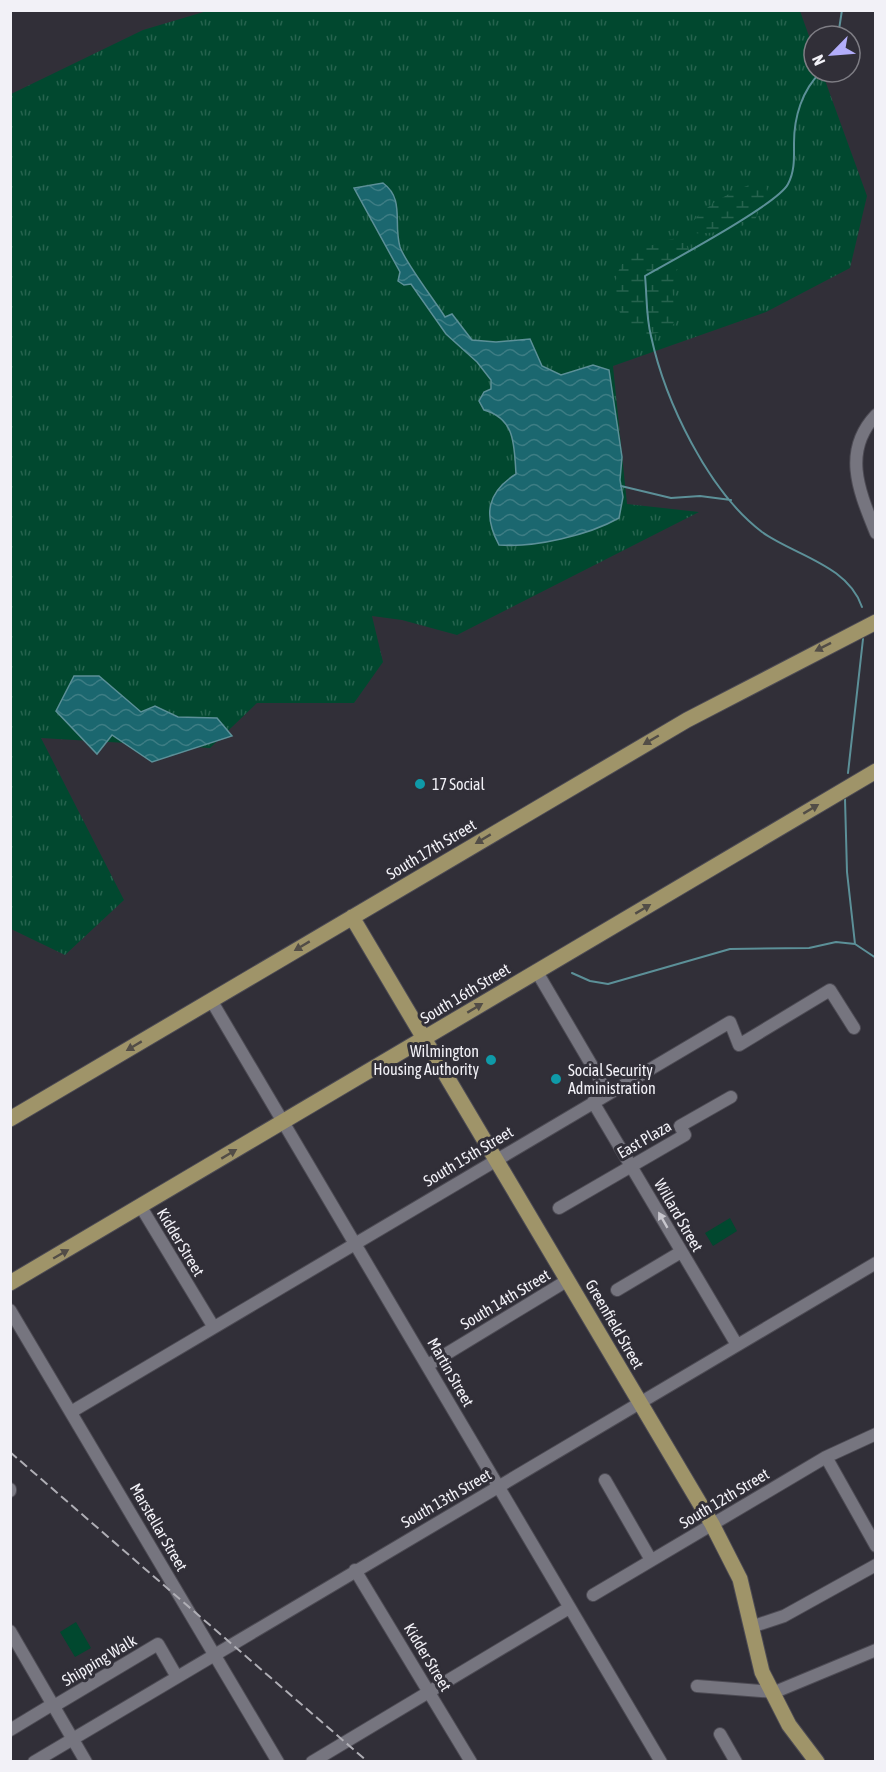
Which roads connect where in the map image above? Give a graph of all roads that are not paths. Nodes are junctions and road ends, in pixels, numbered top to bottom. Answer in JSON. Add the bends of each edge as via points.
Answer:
{"nodes":[{"id":1,"x":876,"y":415,"type":"edge"},
{"id":2,"x":876,"y":533,"type":"edge"},
{"id":3,"x":876,"y":622,"type":"edge"},
{"id":4,"x":876,"y":771,"type":"edge"},
{"id":5,"x":352,"y":916,"type":"junction"},
{"id":6,"x":537,"y":972,"type":"junction"},
{"id":7,"x":211,"y":1000,"type":"junction"},
{"id":8,"x":854,"y":1028,"type":"dead end"},
{"id":9,"x":425,"y":1038,"type":"junction"},
{"id":10,"x":608,"y":1093,"type":"junction"},
{"id":11,"x":731,"y":1097,"type":"dead end"},
{"id":12,"x":592,"y":1102,"type":"junction"},
{"id":13,"x":10,"y":1119,"type":"edge"},
{"id":14,"x":282,"y":1122,"type":"junction"},
{"id":15,"x":495,"y":1158,"type":"junction"},
{"id":16,"x":630,"y":1166,"type":"junction"},
{"id":17,"x":141,"y":1207,"type":"junction"},
{"id":18,"x":559,"y":1208,"type":"dead end"},
{"id":19,"x":355,"y":1243,"type":"junction"},
{"id":20,"x":681,"y":1252,"type":"junction"},
{"id":21,"x":876,"y":1263,"type":"edge"},
{"id":22,"x":568,"y":1280,"type":"junction"},
{"id":23,"x":10,"y":1283,"type":"edge"},
{"id":24,"x":617,"y":1290,"type":"dead end"},
{"id":25,"x":10,"y":1310,"type":"edge"},
{"id":26,"x":213,"y":1326,"type":"junction"},
{"id":27,"x":737,"y":1345,"type":"junction"},
{"id":28,"x":428,"y":1365,"type":"junction"},
{"id":29,"x":640,"y":1403,"type":"junction"},
{"id":30,"x":71,"y":1412,"type":"junction"},
{"id":31,"x":876,"y":1434,"type":"edge"},
{"id":32,"x":826,"y":1456,"type":"junction"},
{"id":33,"x":605,"y":1480,"type":"dead end"},
{"id":34,"x":498,"y":1486,"type":"junction"},
{"id":35,"x":712,"y":1524,"type":"junction"},
{"id":36,"x":876,"y":1546,"type":"edge"},
{"id":37,"x":651,"y":1560,"type":"junction"},
{"id":38,"x":876,"y":1565,"type":"edge"},
{"id":39,"x":355,"y":1570,"type":"junction"},
{"id":40,"x":593,"y":1595,"type":"dead end"},
{"id":41,"x":569,"y":1608,"type":"junction"},
{"id":42,"x":751,"y":1627,"type":"junction"},
{"id":43,"x":10,"y":1631,"type":"edge"},
{"id":44,"x":876,"y":1650,"type":"edge"},
{"id":45,"x":16,"y":1653,"type":"edge"},
{"id":46,"x":215,"y":1654,"type":"junction"},
{"id":47,"x":177,"y":1677,"type":"junction"},
{"id":48,"x":696,"y":1686,"type":"dead end"},
{"id":49,"x":771,"y":1692,"type":"junction"},
{"id":50,"x":430,"y":1693,"type":"junction"},
{"id":51,"x":54,"y":1705,"type":"junction"},
{"id":52,"x":10,"y":1730,"type":"edge"},
{"id":53,"x":720,"y":1734,"type":"dead end"},
{"id":54,"x":73,"y":1738,"type":"junction"},
{"id":55,"x":34,"y":1761,"type":"edge"},
{"id":56,"x":87,"y":1761,"type":"edge"},
{"id":57,"x":278,"y":1761,"type":"edge"},
{"id":58,"x":312,"y":1761,"type":"edge"},
{"id":59,"x":471,"y":1761,"type":"edge"},
{"id":60,"x":661,"y":1761,"type":"edge"},
{"id":61,"x":736,"y":1761,"type":"edge"},
{"id":62,"x":817,"y":1761,"type":"edge"}],
"edges":[{"from":1,"to":2,"type":"street","via":[[861,437],[855,461],[857,486]]},
{"from":3,"to":5,"type":"main road","name":"South 17th Street","one_way":true,"via":[[697,714]]},
{"from":6,"to":4,"type":"main road","name":"South 16th Street","one_way":true},
{"from":5,"to":7,"type":"main road","name":"South 17th Street","one_way":true},
{"from":5,"to":9,"type":"main road","name":"Greenfield Street"},
{"from":9,"to":6,"type":"main road","name":"South 16th Street","one_way":true},
{"from":6,"to":10,"type":"street"},
{"from":7,"to":13,"type":"main road","name":"South 17th Street","one_way":true},
{"from":7,"to":14,"type":"street","name":"Martin Street"},
{"from":8,"to":10,"type":"street","name":"South 15th Street","via":[[830,990],[739,1045],[730,1022]]},
{"from":9,"to":14,"type":"main road","name":"South 16th Street"},
{"from":9,"to":15,"type":"main road","name":"Greenfield Street"},
{"from":10,"to":12,"type":"street","name":"South 15th Street"},
{"from":11,"to":16,"type":"street","name":"East Plaza","via":[[680,1126],[685,1135]]},
{"from":12,"to":15,"type":"street","name":"South 15th Street"},
{"from":12,"to":16,"type":"street","name":"Willard Street"},
{"from":17,"to":14,"type":"main road","name":"South 16th Street","one_way":true},
{"from":14,"to":19,"type":"street","name":"Martin Street"},
{"from":15,"to":19,"type":"street","name":"South 15th Street"},
{"from":15,"to":22,"type":"main road","name":"Greenfield Street"},
{"from":16,"to":18,"type":"street","name":"East Plaza"},
{"from":20,"to":16,"type":"street","name":"Willard Street","one_way":true},
{"from":23,"to":17,"type":"main road","name":"South 16th Street","one_way":true},
{"from":17,"to":26,"type":"street","name":"Kidder Street"},
{"from":19,"to":26,"type":"street","name":"South 15th Street"},
{"from":19,"to":28,"type":"street","name":"Martin Street"},
{"from":20,"to":24,"type":"street"},
{"from":20,"to":27,"type":"street","name":"Willard Street"},
{"from":21,"to":27,"type":"street","name":"South 13th Street"},
{"from":22,"to":28,"type":"street","name":"South 14th Street"},
{"from":22,"to":29,"type":"main road","name":"Greenfield Street"},
{"from":25,"to":30,"type":"street","name":"Marstellar Street"},
{"from":26,"to":30,"type":"street","name":"South 15th Street"},
{"from":27,"to":29,"type":"street","name":"South 13th Street"},
{"from":28,"to":34,"type":"street","name":"Martin Street"},
{"from":29,"to":34,"type":"street","name":"South 13th Street"},
{"from":29,"to":35,"type":"main road","name":"Greenfield Street"},
{"from":30,"to":46,"type":"street","name":"Marstellar Street"},
{"from":31,"to":32,"type":"street","name":"South 12th Street"},
{"from":32,"to":35,"type":"street","name":"South 12th Street"},
{"from":32,"to":36,"type":"street"},
{"from":33,"to":37,"type":"street"},
{"from":34,"to":39,"type":"street","name":"South 13th Street"},
{"from":34,"to":41,"type":"street","name":"Martin Street"},
{"from":35,"to":37,"type":"street","name":"South 12th Street"},
{"from":35,"to":42,"type":"main road","name":"Greenfield Street","via":[[740,1579]]},
{"from":37,"to":40,"type":"street","name":"South 12th Street"},
{"from":38,"to":42,"type":"street","via":[[784,1616]]},
{"from":39,"to":46,"type":"street","name":"South 13th Street"},
{"from":39,"to":50,"type":"street","name":"Kidder Street"},
{"from":41,"to":50,"type":"street"},
{"from":41,"to":60,"type":"street","name":"Martin Street"},
{"from":42,"to":49,"type":"main road","name":"Greenfield Street"},
{"from":43,"to":45,"type":"street"},
{"from":44,"to":49,"type":"street"},
{"from":45,"to":51,"type":"street"},
{"from":46,"to":47,"type":"street","name":"South 13th Street"},
{"from":46,"to":57,"type":"street","name":"Marstellar Street"},
{"from":47,"to":51,"type":"street","name":"Shipping Walk","via":[[158,1644]]},
{"from":47,"to":54,"type":"street","name":"South 13th Street"},
{"from":48,"to":49,"type":"street"},
{"from":49,"to":62,"type":"main road","name":"Greenfield Street","via":[[789,1725]]},
{"from":50,"to":58,"type":"street"},
{"from":50,"to":59,"type":"street","name":"Kidder Street"},
{"from":51,"to":52,"type":"street","name":"Shipping Walk"},
{"from":51,"to":54,"type":"street"},
{"from":53,"to":61,"type":"street"},
{"from":54,"to":55,"type":"street","name":"South 13th Street"},
{"from":54,"to":56,"type":"street"}]}
